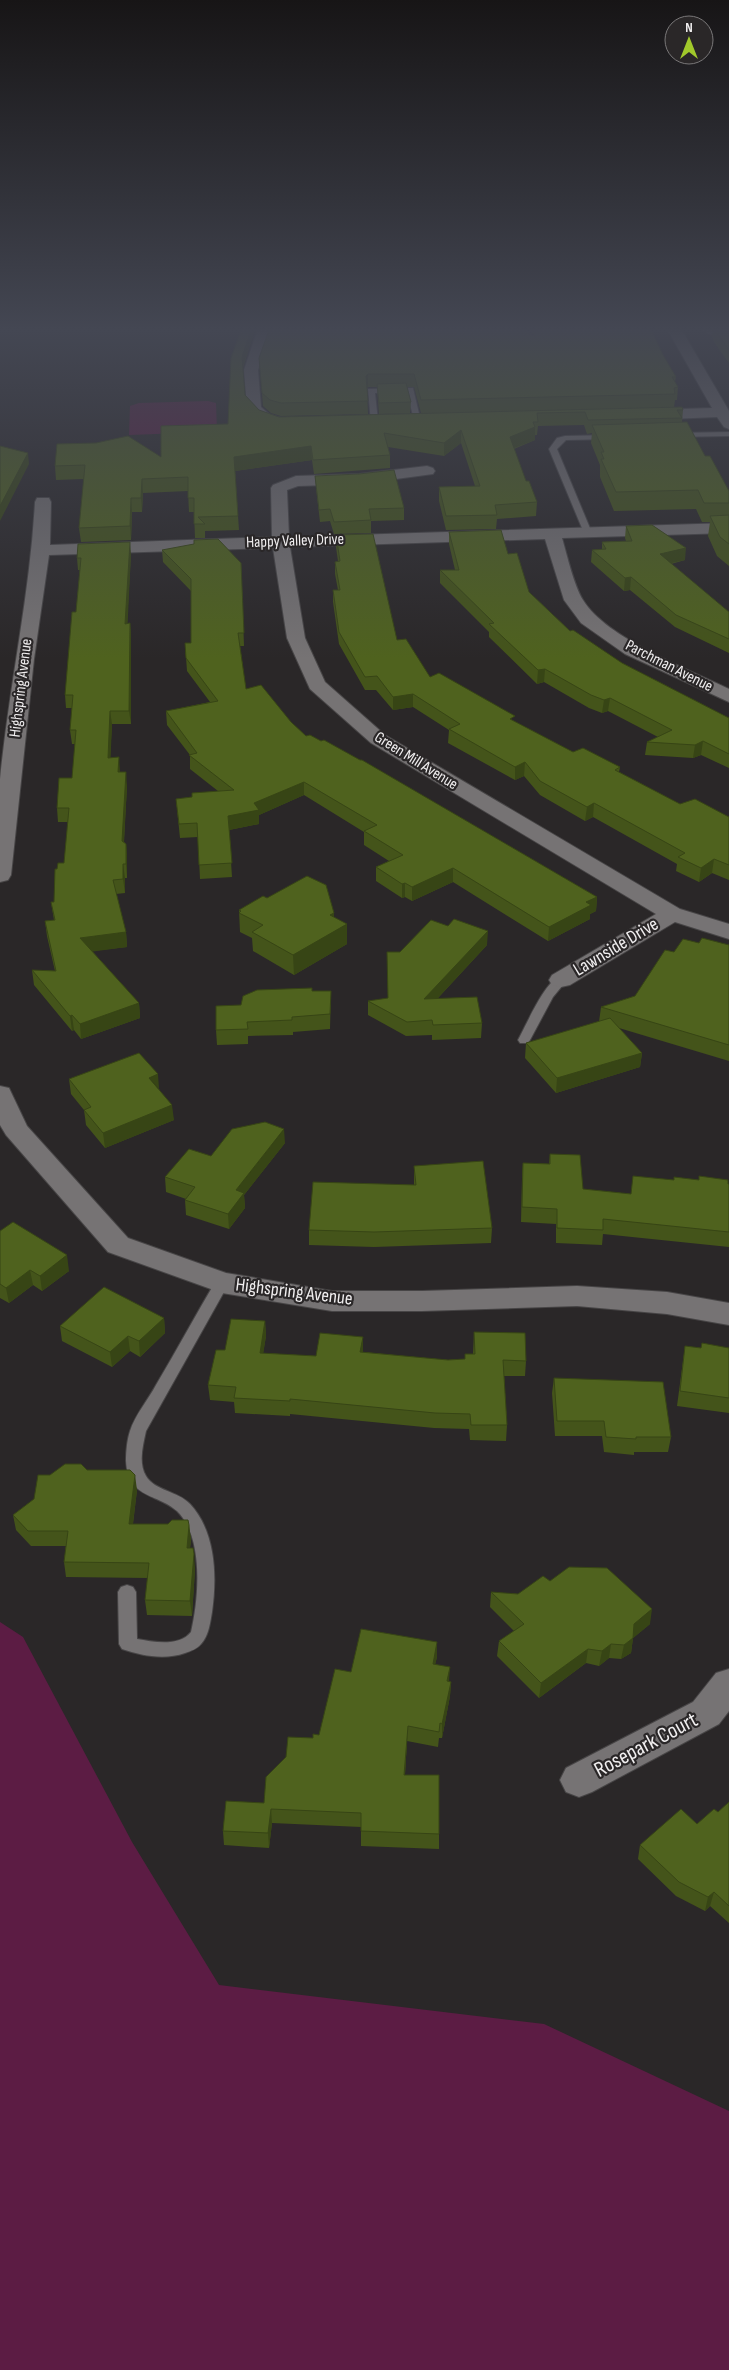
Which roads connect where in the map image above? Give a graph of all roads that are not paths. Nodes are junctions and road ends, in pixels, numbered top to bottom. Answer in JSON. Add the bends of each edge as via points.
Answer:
{"nodes":[{"id":1,"x":577,"y":438,"type":"edge"},
{"id":2,"x":426,"y":471,"type":"dead end"},
{"id":3,"x":43,"y":502,"type":"dead end"},
{"id":4,"x":729,"y":528,"type":"edge"},
{"id":5,"x":588,"y":533,"type":"junction"},
{"id":6,"x":552,"y":534,"type":"junction"},
{"id":7,"x":281,"y":542,"type":"junction"},
{"id":8,"x":41,"y":550,"type":"junction"},
{"id":9,"x":729,"y":696,"type":"edge"},
{"id":10,"x":0,"y":874,"type":"edge"},
{"id":11,"x":672,"y":914,"type":"junction"},
{"id":12,"x":729,"y":932,"type":"edge"},
{"id":13,"x":560,"y":980,"type":"joint"},
{"id":14,"x":524,"y":1040,"type":"dead end"},
{"id":15,"x":0,"y":1094,"type":"edge"},
{"id":16,"x":222,"y":1283,"type":"junction"},
{"id":17,"x":729,"y":1314,"type":"edge"},
{"id":18,"x":126,"y":1592,"type":"dead end"},
{"id":19,"x":729,"y":1684,"type":"edge"},
{"id":20,"x":579,"y":1780,"type":"dead end"}],
"edges":[{"from":1,"to":5,"type":"lane","via":[[565,438],[553,448]]},
{"from":2,"to":7,"type":"street","name":"Green Mill Avenue","via":[[359,479],[296,481],[279,488]]},
{"from":3,"to":8,"type":"street","name":"Highspring Avenue"},
{"from":4,"to":5,"type":"street","name":"Happy Valley Drive"},
{"from":5,"to":6,"type":"street","name":"Happy Valley Drive"},
{"from":6,"to":7,"type":"street","name":"Happy Valley Drive"},
{"from":6,"to":9,"type":"street","name":"Parchman Avenue","via":[[573,600],[588,619],[632,650]]},
{"from":7,"to":8,"type":"street","name":"Happy Valley Drive"},
{"from":7,"to":11,"type":"street","name":"Green Mill Avenue","via":[[296,638],[317,685],[378,739]]},
{"from":8,"to":10,"type":"street","name":"Highspring Avenue","via":[[16,659]]},
{"from":11,"to":12,"type":"street","name":"Green Mill Avenue"},
{"from":11,"to":13,"type":"street","name":"Lawnside Drive"},
{"from":13,"to":14,"type":"lane"},
{"from":15,"to":16,"type":"street","name":"Highspring Avenue","via":[[15,1129],[118,1245]]},
{"from":16,"to":17,"type":"street","name":"Highspring Avenue","via":[[332,1301],[577,1296],[667,1303]]},
{"from":16,"to":18,"type":"lane","via":[[138,1431],[134,1455],[134,1469],[146,1488],[183,1507],[198,1533],[206,1585],[198,1636],[190,1644],[171,1649],[146,1650],[128,1644]]},
{"from":19,"to":20,"type":"street","name":"Rosepark Court","via":[[706,1712]]}]}
